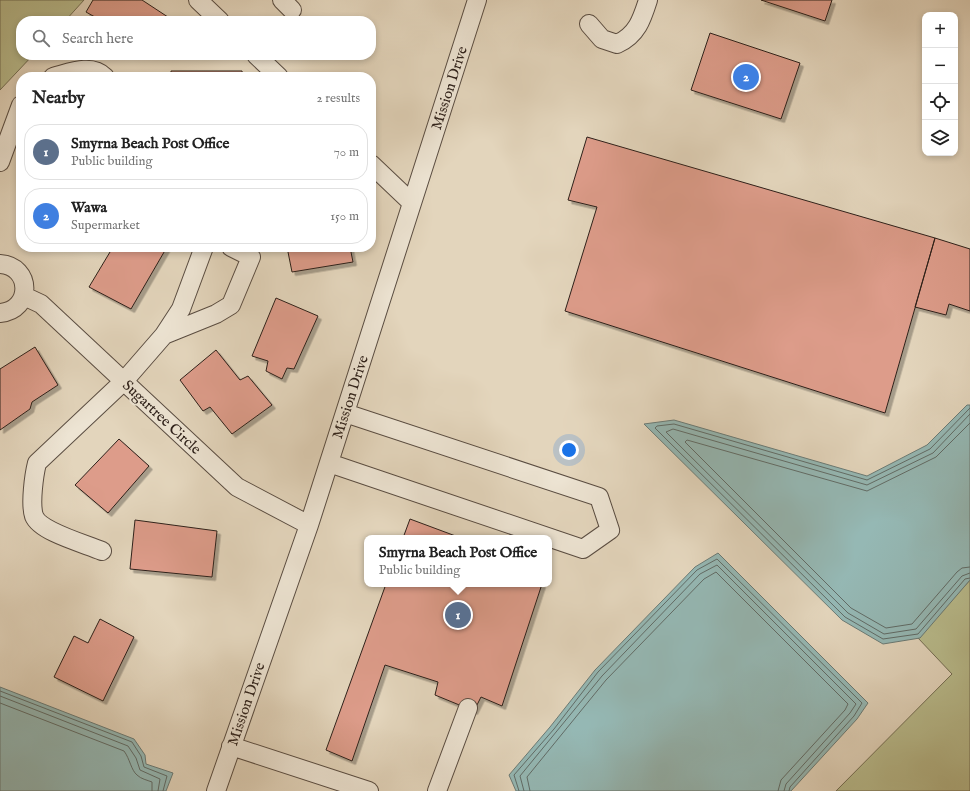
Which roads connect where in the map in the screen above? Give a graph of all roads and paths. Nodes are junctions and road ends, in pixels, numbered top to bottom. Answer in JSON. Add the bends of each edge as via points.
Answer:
{"nodes":[{"id":1,"x":477,"y":0,"type":"edge"},
{"id":2,"x":648,"y":0,"type":"edge"},
{"id":3,"x":200,"y":1,"type":"edge"},
{"id":4,"x":215,"y":16,"type":"edge"},
{"id":5,"x":589,"y":24,"type":"dead end"},
{"id":6,"x":261,"y":60,"type":"edge"},
{"id":7,"x":74,"y":72,"type":"edge"},
{"id":8,"x":100,"y":72,"type":"edge"},
{"id":9,"x":274,"y":72,"type":"edge"},
{"id":10,"x":16,"y":122,"type":"edge"},
{"id":11,"x":0,"y":162,"type":"edge"},
{"id":12,"x":376,"y":169,"type":"edge"},
{"id":13,"x":412,"y":203,"type":"junction"},
{"id":14,"x":202,"y":252,"type":"edge"},
{"id":15,"x":242,"y":252,"type":"edge"},
{"id":16,"x":0,"y":264,"type":"edge"},
{"id":17,"x":24,"y":296,"type":"junction"},
{"id":18,"x":0,"y":313,"type":"edge"},
{"id":19,"x":164,"y":335,"type":"junction"},
{"id":20,"x":124,"y":381,"type":"junction"},
{"id":21,"x":345,"y":413,"type":"junction"},
{"id":22,"x":329,"y":463,"type":"junction"},
{"id":23,"x":309,"y":525,"type":"junction"},
{"id":24,"x":542,"y":535,"type":"edge"},
{"id":25,"x":552,"y":539,"type":"edge"},
{"id":26,"x":102,"y":551,"type":"dead end"},
{"id":27,"x":468,"y":708,"type":"dead end"},
{"id":28,"x":232,"y":746,"type":"junction"},
{"id":29,"x":333,"y":786,"type":"edge"},
{"id":30,"x":216,"y":791,"type":"edge"},
{"id":31,"x":369,"y":791,"type":"edge"},
{"id":32,"x":436,"y":791,"type":"edge"}],
"edges":[{"from":1,"to":13,"type":"street","name":"Mission Drive"},
{"from":2,"to":5,"type":"street","via":[[637,29],[626,40],[617,44],[602,39]]},
{"from":3,"to":4,"type":"street"},
{"from":6,"to":9,"type":"street"},
{"from":7,"to":8,"type":"street","via":[[87,69]]},
{"from":10,"to":11,"type":"street"},
{"from":12,"to":13,"type":"street"},
{"from":13,"to":21,"type":"street","name":"Mission Drive"},
{"from":14,"to":19,"type":"street","via":[[181,309]]},
{"from":15,"to":19,"type":"street","via":[[250,256],[231,305],[216,314]]},
{"from":16,"to":17,"type":"street","via":[[9,266],[20,274],[24,282]]},
{"from":17,"to":18,"type":"street","via":[[18,306]]},
{"from":17,"to":20,"type":"street","name":"Sugartree Circle","via":[[41,304]]},
{"from":19,"to":20,"type":"street"},
{"from":20,"to":23,"type":"street","name":"Sugartree Circle","via":[[237,487]]},
{"from":20,"to":26,"type":"street","via":[[45,454],[37,463],[33,481],[34,516],[43,527]]},
{"from":21,"to":22,"type":"street","name":"Mission Drive"},
{"from":21,"to":25,"type":"street","via":[[599,498],[610,530],[583,549]]},
{"from":22,"to":23,"type":"street","name":"Mission Drive"},
{"from":22,"to":24,"type":"street"},
{"from":23,"to":28,"type":"street","name":"Mission Drive"},
{"from":27,"to":32,"type":"street"},
{"from":28,"to":29,"type":"street"},
{"from":28,"to":30,"type":"street","name":"Mission Drive"},
{"from":29,"to":31,"type":"street"}]}
